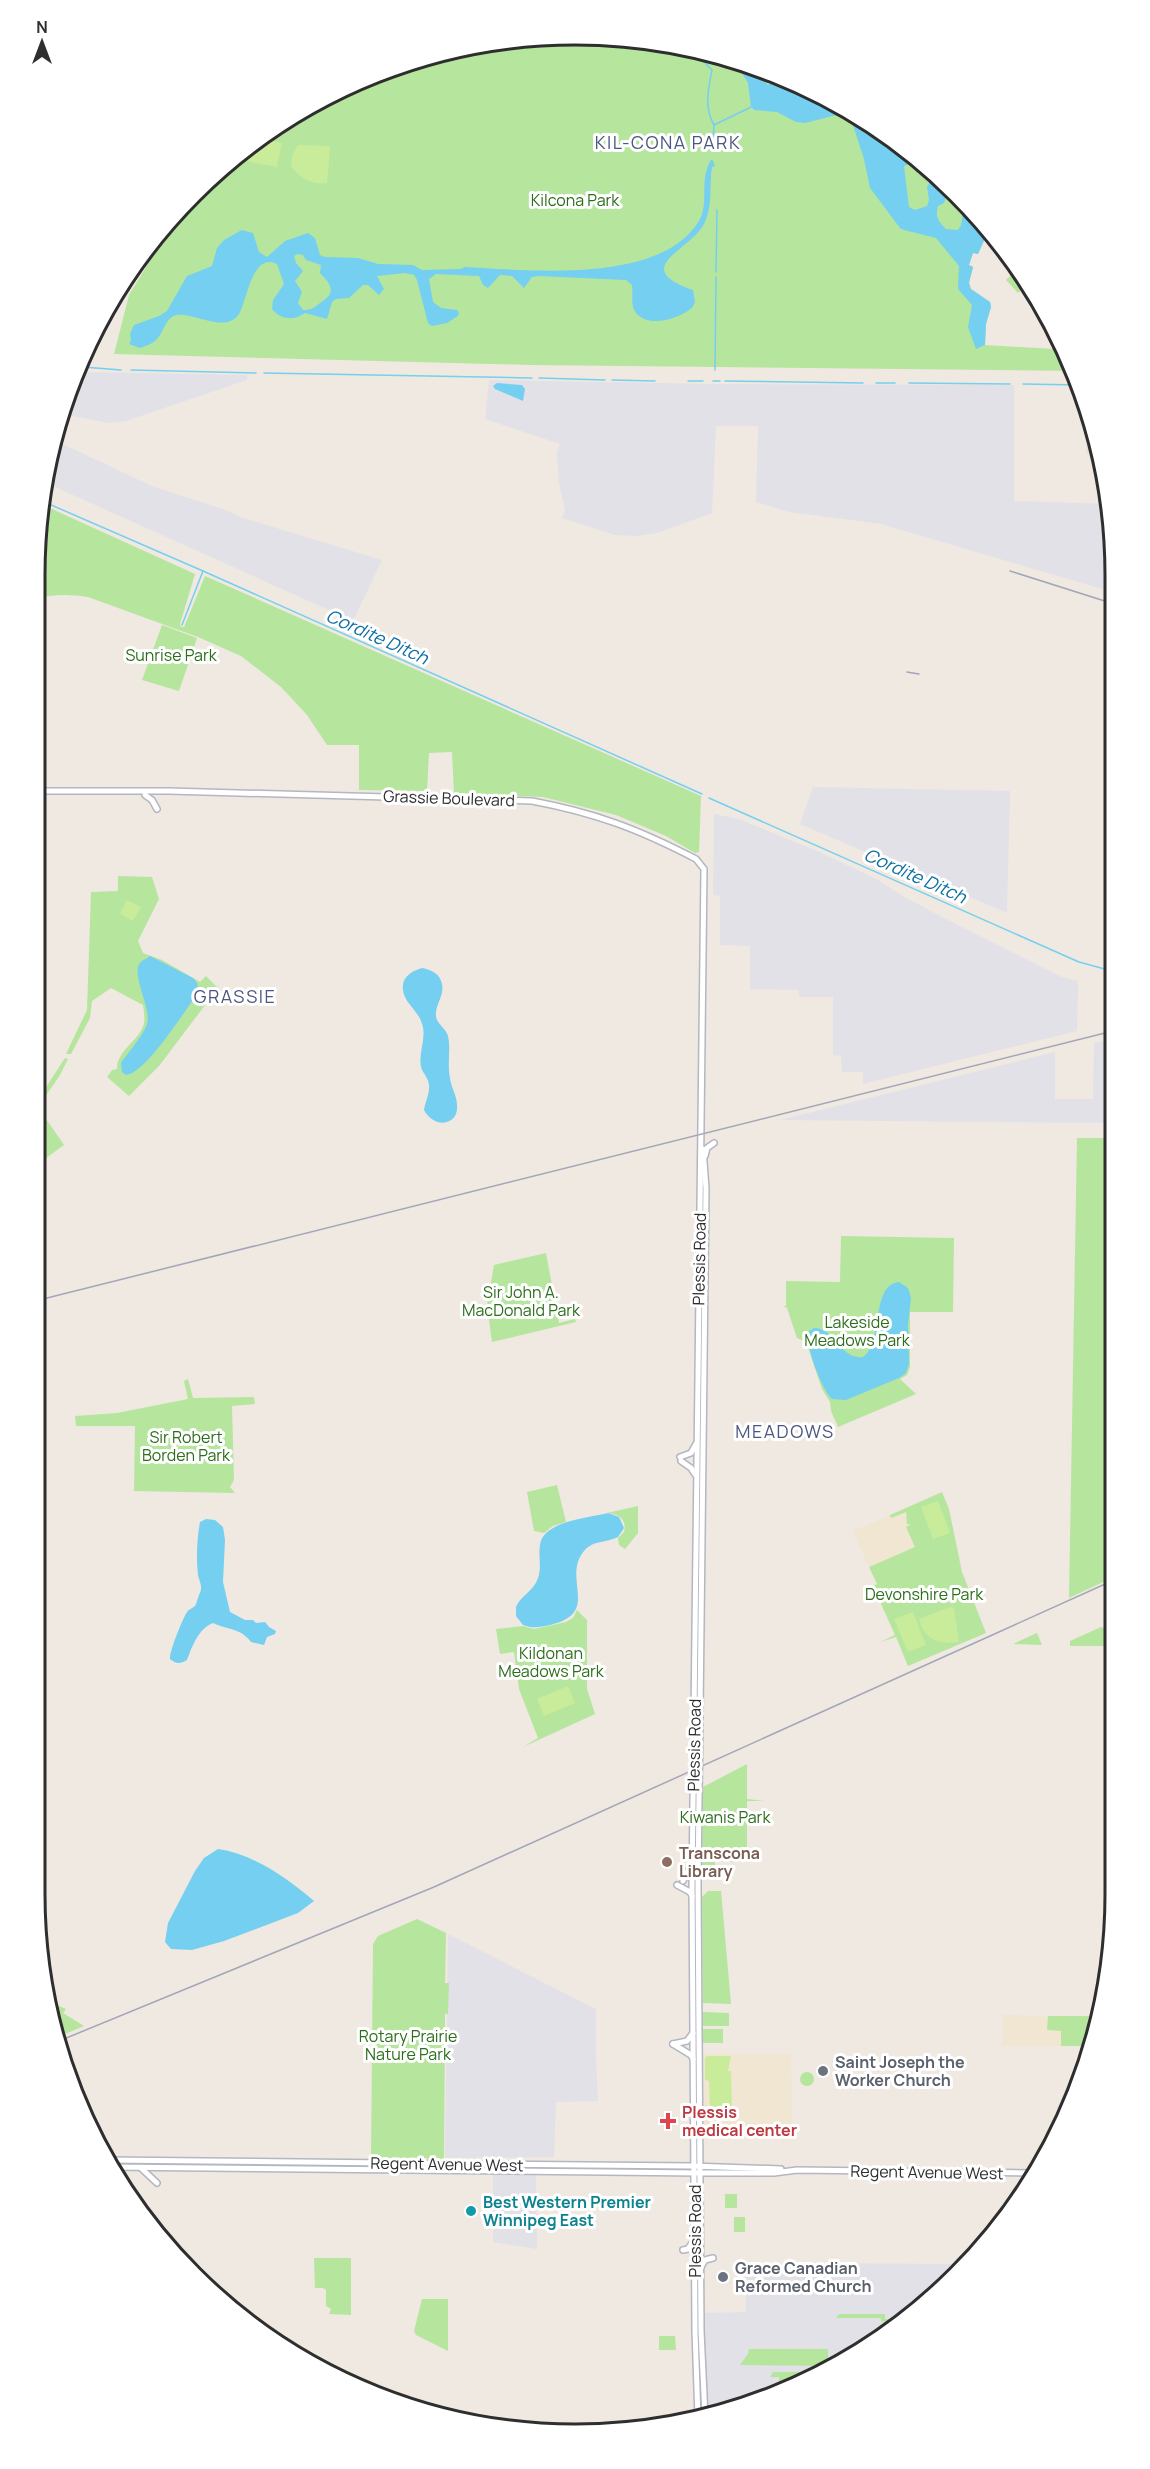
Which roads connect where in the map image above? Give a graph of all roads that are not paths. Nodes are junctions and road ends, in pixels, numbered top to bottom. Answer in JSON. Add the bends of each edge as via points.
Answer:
{"nodes":[{"id":1,"x":45,"y":791,"type":"edge"},
{"id":2,"x":130,"y":792,"type":"junction"},
{"id":3,"x":177,"y":793,"type":"junction"},
{"id":4,"x":145,"y":795,"type":"junction"},
{"id":5,"x":157,"y":809,"type":"dead end"},
{"id":6,"x":704,"y":869,"type":"joint"},
{"id":7,"x":714,"y":1143,"type":"dead end"},
{"id":8,"x":701,"y":1145,"type":"junction"},
{"id":9,"x":705,"y":1158,"type":"junction"},
{"id":10,"x":697,"y":1442,"type":"junction"},
{"id":11,"x":696,"y":1477,"type":"junction"},
{"id":12,"x":693,"y":1861,"type":"junction"},
{"id":13,"x":683,"y":1881,"type":"dead end"},
{"id":14,"x":677,"y":1885,"type":"dead end"},
{"id":15,"x":692,"y":1896,"type":"junction"},
{"id":16,"x":694,"y":2031,"type":"junction"},
{"id":17,"x":693,"y":2061,"type":"junction"},
{"id":18,"x":694,"y":2153,"type":"junction"},
{"id":19,"x":117,"y":2160,"type":"edge"},
{"id":20,"x":628,"y":2166,"type":"junction"},
{"id":21,"x":121,"y":2167,"type":"edge"},
{"id":22,"x":140,"y":2167,"type":"junction"},
{"id":23,"x":547,"y":2168,"type":"junction"},
{"id":24,"x":677,"y":2170,"type":"junction"},
{"id":25,"x":697,"y":2170,"type":"junction"},
{"id":26,"x":625,"y":2172,"type":"junction"},
{"id":27,"x":1025,"y":2173,"type":"edge"},
{"id":28,"x":157,"y":2183,"type":"dead end"},
{"id":29,"x":694,"y":2188,"type":"junction"},
{"id":30,"x":695,"y":2236,"type":"junction"},
{"id":31,"x":683,"y":2250,"type":"dead end"},
{"id":32,"x":713,"y":2258,"type":"dead end"},
{"id":33,"x":700,"y":2268,"type":"junction"},
{"id":34,"x":705,"y":2408,"type":"edge"},
{"id":35,"x":698,"y":2409,"type":"edge"}],
"edges":[{"from":1,"to":2,"type":"main road","name":"Grassie Boulevard"},
{"from":2,"to":3,"type":"main road","name":"Grassie Boulevard"},
{"from":2,"to":4,"type":"main road","name":"Grassie Boulevard"},
{"from":3,"to":4,"type":"main road","name":"Grassie Boulevard"},
{"from":3,"to":6,"type":"main road","name":"Grassie Boulevard","via":[[531,801],[619,823],[696,859]]},
{"from":4,"to":5,"type":"main road"},
{"from":6,"to":8,"type":"main road","name":"Plessis Road"},
{"from":7,"to":9,"type":"main road","via":[[707,1148]]},
{"from":8,"to":9,"type":"main road","name":"Plessis Road"},
{"from":8,"to":10,"type":"main road","name":"Plessis Road"},
{"from":9,"to":25,"type":"main road","name":"Plessis Road"},
{"from":10,"to":11,"type":"main road","name":"Plessis Road"},
{"from":10,"to":11,"type":"main road","via":[[691,1453],[681,1459]]},
{"from":11,"to":12,"type":"main road","name":"Plessis Road"},
{"from":12,"to":13,"type":"main road"},
{"from":12,"to":15,"type":"main road","name":"Plessis Road"},
{"from":14,"to":15,"type":"main road"},
{"from":15,"to":16,"type":"main road","name":"Plessis Road"},
{"from":16,"to":17,"type":"main road","name":"Plessis Road"},
{"from":16,"to":17,"type":"main road","via":[[687,2041],[673,2044],[691,2055]]},
{"from":17,"to":18,"type":"main road","name":"Plessis Road"},
{"from":18,"to":24,"type":"main road"},
{"from":18,"to":25,"type":"main road","name":"Plessis Road"},
{"from":19,"to":23,"type":"main road","name":"Regent Avenue West"},
{"from":20,"to":23,"type":"main road","name":"Regent Avenue West"},
{"from":20,"to":24,"type":"main road","name":"Regent Avenue West"},
{"from":20,"to":26,"type":"main road"},
{"from":21,"to":22,"type":"main road","name":"Regent Avenue West"},
{"from":22,"to":23,"type":"main road","name":"Regent Avenue West"},
{"from":22,"to":28,"type":"main road"},
{"from":23,"to":26,"type":"main road","name":"Regent Avenue West"},
{"from":24,"to":25,"type":"main road","name":"Regent Avenue West"},
{"from":24,"to":26,"type":"main road","name":"Regent Avenue West"},
{"from":24,"to":29,"type":"main road","via":[[689,2178]]},
{"from":25,"to":27,"type":"main road","name":"Regent Avenue West"},
{"from":25,"to":29,"type":"main road","name":"Plessis Road"},
{"from":25,"to":33,"type":"main road","name":"Plessis Road"},
{"from":29,"to":30,"type":"main road","name":"Plessis Road"},
{"from":30,"to":31,"type":"main road","via":[[690,2247]]},
{"from":30,"to":35,"type":"main road","name":"Plessis Road"},
{"from":32,"to":33,"type":"main road","via":[[705,2260]]},
{"from":33,"to":34,"type":"main road","name":"Plessis Road"}]}
